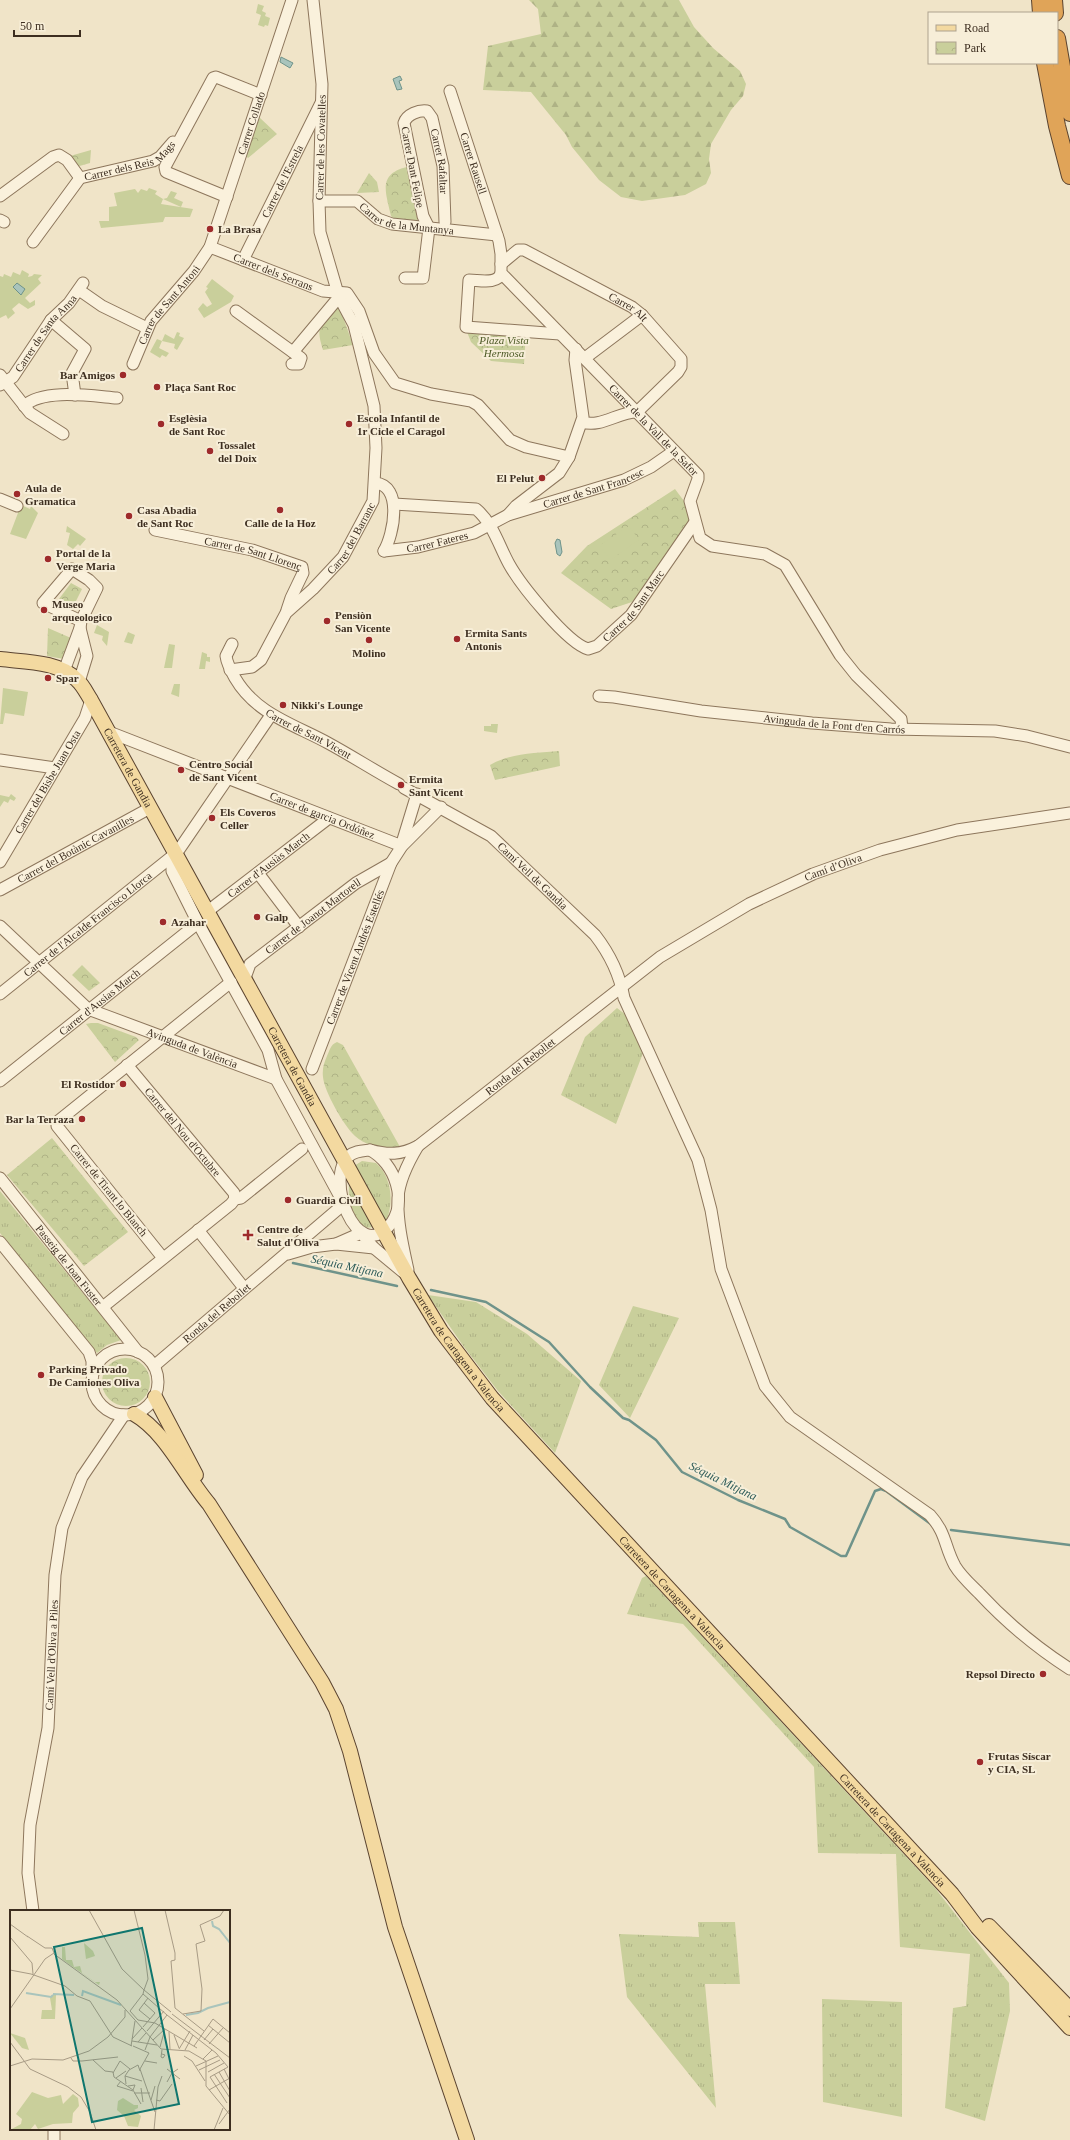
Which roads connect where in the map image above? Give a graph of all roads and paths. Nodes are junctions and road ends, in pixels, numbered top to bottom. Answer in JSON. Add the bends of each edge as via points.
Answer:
{"nodes":[{"id":1,"x":292,"y":0,"type":"edge"},
{"id":2,"x":313,"y":0,"type":"edge"},
{"id":3,"x":1040,"y":0,"type":"edge"},
{"id":4,"x":1054,"y":0,"type":"edge"},
{"id":5,"x":1041,"y":12,"type":"edge"},
{"id":6,"x":1055,"y":12,"type":"edge"},
{"id":7,"x":1058,"y":44,"type":"edge"},
{"id":8,"x":1045,"y":64,"type":"edge"},
{"id":9,"x":450,"y":91,"type":"dead end"},
{"id":10,"x":261,"y":95,"type":"junction"},
{"id":11,"x":322,"y":102,"type":"junction"},
{"id":12,"x":418,"y":111,"type":"joint"},
{"id":13,"x":1070,"y":113,"type":"edge"},
{"id":14,"x":182,"y":134,"type":"junction"},
{"id":15,"x":1070,"y":176,"type":"edge"},
{"id":16,"x":80,"y":178,"type":"junction"},
{"id":17,"x":0,"y":196,"type":"edge"},
{"id":18,"x":228,"y":197,"type":"junction"},
{"id":19,"x":319,"y":201,"type":"junction"},
{"id":20,"x":445,"y":222,"type":"dead end"},
{"id":21,"x":429,"y":228,"type":"junction"},
{"id":22,"x":497,"y":235,"type":"junction"},
{"id":23,"x":33,"y":242,"type":"dead end"},
{"id":24,"x":210,"y":247,"type":"junction"},
{"id":25,"x":243,"y":260,"type":"junction"},
{"id":26,"x":501,"y":268,"type":"junction"},
{"id":27,"x":405,"y":278,"type":"dead end"},
{"id":28,"x":339,"y":295,"type":"junction"},
{"id":29,"x":236,"y":311,"type":"dead end"},
{"id":30,"x":642,"y":315,"type":"junction"},
{"id":31,"x":51,"y":320,"type":"junction"},
{"id":32,"x":147,"y":328,"type":"junction"},
{"id":33,"x":560,"y":334,"type":"junction"},
{"id":34,"x":576,"y":350,"type":"junction"},
{"id":35,"x":293,"y":352,"type":"junction"},
{"id":36,"x":589,"y":362,"type":"junction"},
{"id":37,"x":133,"y":364,"type":"dead end"},
{"id":38,"x":292,"y":364,"type":"dead end"},
{"id":39,"x":577,"y":372,"type":"junction"},
{"id":40,"x":2,"y":381,"type":"edge"},
{"id":41,"x":75,"y":395,"type":"junction"},
{"id":42,"x":117,"y":398,"type":"dead end"},
{"id":43,"x":24,"y":406,"type":"junction"},
{"id":44,"x":637,"y":412,"type":"junction"},
{"id":45,"x":582,"y":422,"type":"junction"},
{"id":46,"x":63,"y":434,"type":"dead end"},
{"id":47,"x":674,"y":450,"type":"junction"},
{"id":48,"x":569,"y":457,"type":"junction"},
{"id":49,"x":375,"y":483,"type":"junction"},
{"id":50,"x":0,"y":499,"type":"edge"},
{"id":51,"x":394,"y":504,"type":"junction"},
{"id":52,"x":17,"y":506,"type":"dead end"},
{"id":53,"x":508,"y":515,"type":"junction"},
{"id":54,"x":695,"y":522,"type":"junction"},
{"id":55,"x":489,"y":526,"type":"junction"},
{"id":56,"x":156,"y":530,"type":"dead end"},
{"id":57,"x":286,"y":613,"type":"junction"},
{"id":58,"x":80,"y":624,"type":"junction"},
{"id":59,"x":232,"y":644,"type":"dead end"},
{"id":60,"x":0,"y":659,"type":"edge"},
{"id":61,"x":86,"y":661,"type":"junction"},
{"id":62,"x":66,"y":665,"type":"junction"},
{"id":63,"x":230,"y":670,"type":"junction"},
{"id":64,"x":79,"y":682,"type":"junction"},
{"id":65,"x":599,"y":696,"type":"dead end"},
{"id":66,"x":91,"y":700,"type":"junction"},
{"id":67,"x":271,"y":715,"type":"junction"},
{"id":68,"x":902,"y":729,"type":"junction"},
{"id":69,"x":109,"y":732,"type":"junction"},
{"id":70,"x":1070,"y":747,"type":"edge"},
{"id":71,"x":0,"y":760,"type":"edge"},
{"id":72,"x":56,"y":768,"type":"junction"},
{"id":73,"x":228,"y":777,"type":"junction"},
{"id":74,"x":417,"y":794,"type":"junction"},
{"id":75,"x":441,"y":807,"type":"junction"},
{"id":76,"x":150,"y":808,"type":"junction"},
{"id":77,"x":1070,"y":814,"type":"edge"},
{"id":78,"x":329,"y":818,"type":"junction"},
{"id":79,"x":402,"y":846,"type":"junction"},
{"id":80,"x":171,"y":858,"type":"junction"},
{"id":81,"x":0,"y":862,"type":"edge"},
{"id":82,"x":391,"y":863,"type":"junction"},
{"id":83,"x":258,"y":874,"type":"junction"},
{"id":84,"x":1,"y":888,"type":"edge"},
{"id":85,"x":208,"y":912,"type":"junction"},
{"id":86,"x":198,"y":922,"type":"junction"},
{"id":87,"x":0,"y":926,"type":"edge"},
{"id":88,"x":300,"y":927,"type":"junction"},
{"id":89,"x":38,"y":963,"type":"junction"},
{"id":90,"x":245,"y":978,"type":"junction"},
{"id":91,"x":231,"y":982,"type":"junction"},
{"id":92,"x":622,"y":986,"type":"junction"},
{"id":93,"x":0,"y":994,"type":"edge"},
{"id":94,"x":88,"y":1009,"type":"junction"},
{"id":95,"x":162,"y":1037,"type":"junction"},
{"id":96,"x":127,"y":1065,"type":"junction"},
{"id":97,"x":312,"y":1069,"type":"dead end"},
{"id":98,"x":276,"y":1079,"type":"junction"},
{"id":99,"x":0,"y":1081,"type":"edge"},
{"id":100,"x":418,"y":1146,"type":"junction"},
{"id":101,"x":302,"y":1149,"type":"dead end"},
{"id":102,"x":370,"y":1150,"type":"junction"},
{"id":103,"x":345,"y":1161,"type":"junction"},
{"id":104,"x":0,"y":1178,"type":"edge"},
{"id":105,"x":398,"y":1198,"type":"junction"},
{"id":106,"x":234,"y":1199,"type":"junction"},
{"id":107,"x":344,"y":1204,"type":"junction"},
{"id":108,"x":198,"y":1230,"type":"junction"},
{"id":109,"x":383,"y":1231,"type":"junction"},
{"id":110,"x":361,"y":1233,"type":"junction"},
{"id":111,"x":0,"y":1242,"type":"edge"},
{"id":112,"x":336,"y":1244,"type":"junction"},
{"id":113,"x":374,"y":1248,"type":"junction"},
{"id":114,"x":163,"y":1258,"type":"junction"},
{"id":115,"x":278,"y":1260,"type":"junction"},
{"id":116,"x":409,"y":1278,"type":"junction"},
{"id":117,"x":244,"y":1288,"type":"junction"},
{"id":118,"x":104,"y":1306,"type":"junction"},
{"id":119,"x":138,"y":1352,"type":"junction"},
{"id":120,"x":154,"y":1366,"type":"junction"},
{"id":121,"x":92,"y":1375,"type":"junction"},
{"id":122,"x":155,"y":1396,"type":"junction"},
{"id":123,"x":129,"y":1415,"type":"junction"},
{"id":124,"x":209,"y":1504,"type":"junction"},
{"id":125,"x":1070,"y":1669,"type":"edge"},
{"id":126,"x":952,"y":1894,"type":"junction"},
{"id":127,"x":33,"y":1910,"type":"edge"},
{"id":128,"x":1070,"y":2009,"type":"edge"},
{"id":129,"x":1070,"y":2028,"type":"edge"},
{"id":130,"x":467,"y":2140,"type":"edge"}],
"edges":[{"from":1,"to":10,"type":"street","name":"Carrer Collado"},
{"from":2,"to":11,"type":"street","name":"Carrer de les Covatelles","via":[[322,78]]},
{"from":3,"to":5,"type":"highway"},
{"from":4,"to":6,"type":"highway"},
{"from":7,"to":13,"type":"highway"},
{"from":8,"to":15,"type":"highway"},
{"from":9,"to":22,"type":"street","name":"Carrer Rausell"},
{"from":10,"to":14,"type":"street","via":[[213,78]]},
{"from":10,"to":18,"type":"street","name":"Carrer Collado"},
{"from":11,"to":19,"type":"street","name":"Carrer de les Covatelles"},
{"from":11,"to":25,"type":"street","name":"Carrer de l'Estrela"},
{"from":12,"to":20,"type":"street","name":"Carrer Rafaltar","via":[[427,111],[432,118],[443,166]]},
{"from":12,"to":21,"type":"street","name":"Carrer Dant Felipe","via":[[404,123],[423,216]]},
{"from":14,"to":16,"type":"street","name":"Carrer dels Reis Mags","via":[[153,161]]},
{"from":14,"to":18,"type":"street","via":[[165,167],[166,172]]},
{"from":16,"to":17,"type":"street","via":[[68,160],[59,155]]},
{"from":16,"to":23,"type":"street","name":"Carrer dels Reis Mags"},
{"from":18,"to":24,"type":"street","name":"Carrer Collado"},
{"from":19,"to":21,"type":"street","name":"Carrer de la Muntanya","via":[[356,201],[386,223]]},
{"from":19,"to":28,"type":"street","name":"Carrer de les Covatelles","via":[[322,242]]},
{"from":21,"to":22,"type":"street","name":"Carrer de la Muntanya"},
{"from":21,"to":27,"type":"street","via":[[423,278]]},
{"from":22,"to":26,"type":"street"},
{"from":24,"to":25,"type":"street","name":"Carrer dels Serrans"},
{"from":24,"to":32,"type":"street","name":"Carrer de Sant Antoni"},
{"from":25,"to":28,"type":"street","name":"Carrer dels Serrans"},
{"from":26,"to":30,"type":"street","name":"Carrer Alt","via":[[518,250],[524,250],[624,302]]},
{"from":26,"to":33,"type":"street","name":"Carrer de la Vall de la Safor"},
{"from":26,"to":33,"type":"street","name":"Carrer Alt","via":[[499,277],[494,280],[469,280],[466,327]]},
{"from":28,"to":35,"type":"street"},
{"from":28,"to":48,"type":"street","via":[[347,293],[356,307],[374,353],[392,380],[402,386],[474,402],[506,437],[519,444]]},
{"from":28,"to":49,"type":"street","name":"Carrer del Barranc","via":[[354,325],[374,406]]},
{"from":29,"to":35,"type":"street"},
{"from":30,"to":36,"type":"street"},
{"from":30,"to":44,"type":"street","name":"Carrer Alt","via":[[679,356],[682,363],[678,372]]},
{"from":31,"to":32,"type":"street","name":"Carrer de Santa Anna","via":[[81,286],[102,306]]},
{"from":31,"to":40,"type":"street","name":"Carrer de Santa Anna","via":[[12,377]]},
{"from":31,"to":41,"type":"street","via":[[85,349],[72,373]]},
{"from":32,"to":37,"type":"street","name":"Carrer de Sant Antoni"},
{"from":33,"to":34,"type":"street","name":"Carrer de la Vall de la Safor"},
{"from":34,"to":36,"type":"street","name":"Carrer de la Vall de la Safor"},
{"from":34,"to":39,"type":"street"},
{"from":35,"to":38,"type":"street","via":[[301,360],[297,365]]},
{"from":36,"to":39,"type":"street"},
{"from":36,"to":44,"type":"street","name":"Carrer de la Vall de la Safor"},
{"from":39,"to":45,"type":"street","via":[[584,410]]},
{"from":40,"to":43,"type":"street"},
{"from":41,"to":42,"type":"street"},
{"from":41,"to":43,"type":"street","via":[[39,397]]},
{"from":43,"to":46,"type":"street","via":[[35,417]]},
{"from":44,"to":45,"type":"street","via":[[628,412],[594,424]]},
{"from":44,"to":47,"type":"street","name":"Carrer de la Vall de la Safor"},
{"from":45,"to":48,"type":"street"},
{"from":47,"to":53,"type":"street","name":"Carrer de Sant Francesc","via":[[651,467],[620,481]]},
{"from":47,"to":54,"type":"street","name":"Carrer de la Vall de la Safor","via":[[698,474],[690,501]]},
{"from":48,"to":53,"type":"street","via":[[559,472]]},
{"from":49,"to":51,"type":"street","via":[[387,487]]},
{"from":49,"to":57,"type":"street","name":"Carrer del Barranc","via":[[371,506],[343,557]]},
{"from":50,"to":52,"type":"street"},
{"from":51,"to":55,"type":"street","via":[[474,508]]},
{"from":51,"to":55,"type":"street","name":"Carrer Fateres","via":[[391,537],[384,551],[418,547],[474,533]]},
{"from":53,"to":55,"type":"street","name":"Carrer Fateres"},
{"from":54,"to":55,"type":"street","name":"Carrer de Sant Marc","via":[[631,615],[597,646],[590,649],[583,647],[548,616],[511,566]]},
{"from":54,"to":68,"type":"street","name":"Carrer de la Vall de la Safor","via":[[700,538],[712,546],[765,554],[785,565],[843,659],[901,719]]},
{"from":56,"to":57,"type":"street","name":"Carrer de Sant Llorenç","via":[[252,550],[302,567],[304,573],[290,598]]},
{"from":57,"to":63,"type":"street","name":"Carrer del Barranc","via":[[258,663],[252,667]]},
{"from":58,"to":58,"type":"street","via":[[43,603],[72,569],[97,588]]},
{"from":58,"to":61,"type":"street","via":[[87,653]]},
{"from":58,"to":62,"type":"street"},
{"from":59,"to":63,"type":"street","via":[[226,656]]},
{"from":60,"to":62,"type":"main road","via":[[49,666]]},
{"from":61,"to":62,"type":"street"},
{"from":61,"to":64,"type":"street"},
{"from":62,"to":64,"type":"main road"},
{"from":63,"to":67,"type":"street","name":"Carrer de Sant Vicent","via":[[247,695]]},
{"from":64,"to":66,"type":"main road","name":"Carretera de Gandia"},
{"from":65,"to":68,"type":"street","name":"Avinguda de la Font d'en Carrós","via":[[740,716]]},
{"from":66,"to":69,"type":"main road","name":"Carretera de Gandia"},
{"from":66,"to":72,"type":"street","name":"Carrer del Bisbe Juan Osta","via":[[85,718]]},
{"from":67,"to":73,"type":"street","name":"Carrer de l'Alcalde Francisco Llorca"},
{"from":67,"to":74,"type":"street","name":"Carrer de Sant Vicent","via":[[329,744]]},
{"from":68,"to":70,"type":"street","name":"Avinguda de la Font d'en Carrós","via":[[995,731]]},
{"from":69,"to":73,"type":"street","name":"Carrer de garcia Ordóñez"},
{"from":69,"to":76,"type":"main road","name":"Carretera de Gandia"},
{"from":71,"to":72,"type":"street"},
{"from":72,"to":81,"type":"street","name":"Carrer del Bisbe Juan Osta"},
{"from":73,"to":78,"type":"street","name":"Carrer de garcia Ordóñez"},
{"from":73,"to":80,"type":"street","name":"Carrer de l'Alcalde Francisco Llorca"},
{"from":74,"to":75,"type":"street","name":"Camí Vell de Gandia"},
{"from":74,"to":79,"type":"street","name":"Carrer de Vicent Andrés Estellés"},
{"from":75,"to":79,"type":"street","name":"Carrer de Vicent Andrés Estellés"},
{"from":75,"to":92,"type":"street","name":"Camí Vell de Gandia","via":[[476,826],[504,847],[595,935],[608,954]]},
{"from":76,"to":80,"type":"main road","name":"Carretera de Gandia"},
{"from":76,"to":84,"type":"street","name":"Carrer del Botànic Cavanilles"},
{"from":77,"to":92,"type":"street","name":"Camí d’Oliva","via":[[957,830],[880,850],[839,864],[788,885],[722,918],[660,957]]},
{"from":78,"to":79,"type":"street","name":"Carrer de garcia Ordóñez"},
{"from":78,"to":83,"type":"street","name":"Carrer d'Ausiàs March"},
{"from":79,"to":82,"type":"street","name":"Carrer de Vicent Andrés Estellés"},
{"from":80,"to":85,"type":"main road","name":"Carretera de Gandia"},
{"from":80,"to":86,"type":"street","name":"Carretera de Gandia","via":[[172,870]]},
{"from":80,"to":89,"type":"street","name":"Carrer de l'Alcalde Francisco Llorca"},
{"from":82,"to":88,"type":"street","name":"Carrer de Joanot Martorell","via":[[356,883]]},
{"from":82,"to":97,"type":"street","name":"Carrer de Vicent Andrés Estellés"},
{"from":83,"to":85,"type":"street","name":"Carrer d'Ausiàs March"},
{"from":83,"to":88,"type":"street"},
{"from":85,"to":90,"type":"main road","name":"Carretera de Gandia"},
{"from":86,"to":91,"type":"street","name":"Carretera de Gandia"},
{"from":86,"to":94,"type":"street","name":"Carrer d'Ausias March"},
{"from":87,"to":89,"type":"street","name":"Avinguda de València"},
{"from":88,"to":90,"type":"street","name":"Carrer de Joanot Martorell","via":[[250,964]]},
{"from":89,"to":93,"type":"street","name":"Carrer de l'Alcalde Francisco Llorca"},
{"from":89,"to":94,"type":"street","name":"Avinguda de València"},
{"from":90,"to":103,"type":"main road","name":"Carretera de Gandia"},
{"from":91,"to":95,"type":"street"},
{"from":91,"to":98,"type":"street","name":"Carretera de Gandia","via":[[268,1050]]},
{"from":92,"to":100,"type":"street","name":"Ronda del Rebollet"},
{"from":92,"to":125,"type":"street","name":"Camí Vell de Gandia","via":[[624,998],[698,1160],[711,1210],[721,1269],[765,1386],[790,1417],[930,1514],[940,1527],[956,1566],[969,1583],[1042,1651]]},
{"from":94,"to":95,"type":"street","name":"Avinguda de València"},
{"from":94,"to":99,"type":"street","name":"Carrer d'Ausias March"},
{"from":95,"to":96,"type":"street"},
{"from":95,"to":98,"type":"street","name":"Avinguda de València"},
{"from":96,"to":106,"type":"street","name":"Carrer del Nou d'Octubre","via":[[234,1194]]},
{"from":96,"to":114,"type":"street","name":"Carrer de Tirant lo Blanch","via":[[57,1122],[57,1126]]},
{"from":98,"to":107,"type":"street"},
{"from":100,"to":102,"type":"street","name":"Ronda del Rebollet","via":[[406,1152],[389,1154]]},
{"from":100,"to":105,"type":"street","name":"Ronda del Rebollet","via":[[405,1169]]},
{"from":101,"to":106,"type":"street","via":[[240,1198]]},
{"from":102,"to":103,"type":"street","via":[[354,1153]]},
{"from":102,"to":105,"type":"street","via":[[383,1159],[393,1172]]},
{"from":103,"to":107,"type":"street","via":[[340,1177]]},
{"from":103,"to":109,"type":"main road","name":"Carretera de Gandia"},
{"from":104,"to":118,"type":"street","name":"Passeig de Joan Fuster"},
{"from":105,"to":109,"type":"street","name":"Ronda del Rebollet","via":[[394,1219]]},
{"from":105,"to":116,"type":"street","via":[[402,1242]]},
{"from":106,"to":108,"type":"street"},
{"from":107,"to":110,"type":"street"},
{"from":107,"to":115,"type":"street","name":"Ronda del Rebollet"},
{"from":108,"to":114,"type":"street"},
{"from":108,"to":117,"type":"street"},
{"from":109,"to":110,"type":"street","via":[[373,1235]]},
{"from":109,"to":116,"type":"main road","name":"Carretera de Gandia"},
{"from":110,"to":112,"type":"street","name":"Ronda del Rebollet"},
{"from":110,"to":113,"type":"street"},
{"from":111,"to":121,"type":"street","via":[[89,1352]]},
{"from":112,"to":113,"type":"street"},
{"from":112,"to":115,"type":"street","name":"Ronda del Rebollet","via":[[297,1250]]},
{"from":113,"to":116,"type":"street"},
{"from":114,"to":118,"type":"street"},
{"from":115,"to":117,"type":"street","name":"Ronda del Rebollet"},
{"from":116,"to":126,"type":"main road","name":"Carretera de Cartagena a Valencia","via":[[441,1331],[492,1398]]},
{"from":117,"to":120,"type":"street","name":"Ronda del Rebollet"},
{"from":118,"to":119,"type":"street","name":"Passeig de Joan Fuster"},
{"from":119,"to":120,"type":"street","via":[[145,1355]]},
{"from":119,"to":121,"type":"street","via":[[129,1349],[110,1352],[96,1366]]},
{"from":120,"to":122,"type":"street","via":[[158,1376]]},
{"from":121,"to":123,"type":"street","via":[[94,1394],[99,1403],[110,1412]]},
{"from":122,"to":123,"type":"street","via":[[150,1404]]},
{"from":122,"to":124,"type":"main road","via":[[202,1484]]},
{"from":123,"to":124,"type":"main road","via":[[152,1426]]},
{"from":123,"to":127,"type":"street","name":"Camí Vell d'Oliva a Piles","via":[[82,1477],[62,1528],[55,1575],[48,1728],[30,1825],[28,1873]]},
{"from":124,"to":130,"type":"main road","via":[[322,1682],[336,1709],[350,1750],[395,1927]]},
{"from":126,"to":128,"type":"main road","name":"Carretera de Cartagena a Valencia","via":[[970,1907]]},
{"from":126,"to":129,"type":"main road","name":"Carretera de Cartagena a Valencia","via":[[977,1927]]}]}
